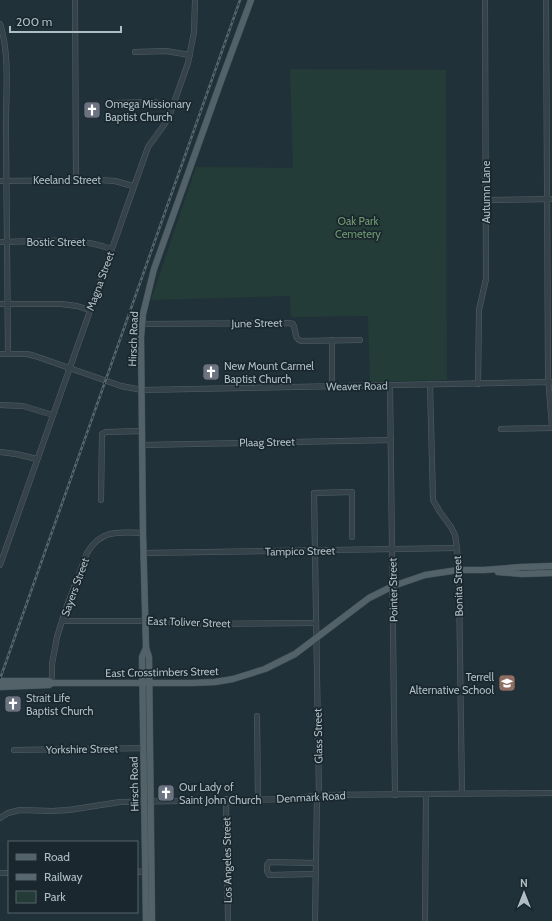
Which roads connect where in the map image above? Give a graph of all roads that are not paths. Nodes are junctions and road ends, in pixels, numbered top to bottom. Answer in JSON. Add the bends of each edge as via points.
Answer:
{"nodes":[{"id":1,"x":74,"y":0,"type":"edge"},
{"id":2,"x":195,"y":0,"type":"edge"},
{"id":3,"x":251,"y":0,"type":"edge"},
{"id":4,"x":485,"y":0,"type":"edge"},
{"id":5,"x":546,"y":0,"type":"edge"},
{"id":6,"x":0,"y":24,"type":"edge"},
{"id":7,"x":135,"y":52,"type":"dead end"},
{"id":8,"x":190,"y":55,"type":"junction"},
{"id":9,"x":115,"y":103,"type":"dead end"},
{"id":10,"x":173,"y":107,"type":"junction"},
{"id":11,"x":76,"y":179,"type":"junction"},
{"id":12,"x":7,"y":180,"type":"junction"},
{"id":13,"x":0,"y":181,"type":"edge"},
{"id":14,"x":133,"y":186,"type":"junction"},
{"id":15,"x":550,"y":199,"type":"edge"},
{"id":16,"x":486,"y":200,"type":"junction"},
{"id":17,"x":0,"y":242,"type":"edge"},
{"id":18,"x":8,"y":242,"type":"junction"},
{"id":19,"x":112,"y":249,"type":"junction"},
{"id":20,"x":0,"y":304,"type":"edge"},
{"id":21,"x":8,"y":304,"type":"junction"},
{"id":22,"x":90,"y":310,"type":"junction"},
{"id":23,"x":142,"y":324,"type":"junction"},
{"id":24,"x":332,"y":340,"type":"junction"},
{"id":25,"x":360,"y":340,"type":"dead end"},
{"id":26,"x":0,"y":354,"type":"edge"},
{"id":27,"x":8,"y":354,"type":"junction"},
{"id":28,"x":70,"y":368,"type":"junction"},
{"id":29,"x":550,"y":382,"type":"edge"},
{"id":30,"x":430,"y":384,"type":"junction"},
{"id":31,"x":478,"y":384,"type":"junction"},
{"id":32,"x":390,"y":385,"type":"junction"},
{"id":33,"x":332,"y":386,"type":"junction"},
{"id":34,"x":142,"y":390,"type":"junction"},
{"id":35,"x":0,"y":405,"type":"edge"},
{"id":36,"x":53,"y":415,"type":"junction"},
{"id":37,"x":552,"y":428,"type":"edge"},
{"id":38,"x":501,"y":429,"type":"dead end"},
{"id":39,"x":142,"y":431,"type":"junction"},
{"id":40,"x":391,"y":440,"type":"junction"},
{"id":41,"x":142,"y":445,"type":"junction"},
{"id":42,"x":0,"y":452,"type":"edge"},
{"id":43,"x":37,"y":459,"type":"junction"},
{"id":44,"x":101,"y":500,"type":"dead end"},
{"id":45,"x":143,"y":533,"type":"junction"},
{"id":46,"x":352,"y":537,"type":"dead end"},
{"id":47,"x":457,"y":548,"type":"junction"},
{"id":48,"x":392,"y":549,"type":"junction"},
{"id":49,"x":315,"y":551,"type":"junction"},
{"id":50,"x":2,"y":552,"type":"edge"},
{"id":51,"x":143,"y":553,"type":"junction"},
{"id":52,"x":0,"y":565,"type":"edge"},
{"id":53,"x":552,"y":566,"type":"edge"},
{"id":54,"x":458,"y":570,"type":"junction"},
{"id":55,"x":484,"y":570,"type":"junction"},
{"id":56,"x":552,"y":573,"type":"edge"},
{"id":57,"x":393,"y":586,"type":"junction"},
{"id":58,"x":62,"y":621,"type":"junction"},
{"id":59,"x":146,"y":621,"type":"junction"},
{"id":60,"x":316,"y":623,"type":"junction"},
{"id":61,"x":316,"y":639,"type":"junction"},
{"id":62,"x":0,"y":681,"type":"edge"},
{"id":63,"x":52,"y":683,"type":"junction"},
{"id":64,"x":146,"y":683,"type":"junction"},
{"id":65,"x":0,"y":687,"type":"edge"},
{"id":66,"x":257,"y":716,"type":"dead end"},
{"id":67,"x":147,"y":748,"type":"junction"},
{"id":68,"x":14,"y":750,"type":"dead end"},
{"id":69,"x":552,"y":793,"type":"edge"},
{"id":70,"x":395,"y":794,"type":"junction"},
{"id":71,"x":426,"y":794,"type":"junction"},
{"id":72,"x":462,"y":794,"type":"junction"},
{"id":73,"x":319,"y":795,"type":"junction"},
{"id":74,"x":226,"y":799,"type":"junction"},
{"id":75,"x":258,"y":799,"type":"junction"},
{"id":76,"x":148,"y":802,"type":"junction"},
{"id":77,"x":0,"y":818,"type":"edge"},
{"id":78,"x":315,"y":863,"type":"junction"},
{"id":79,"x":138,"y":872,"type":"edge"},
{"id":80,"x":149,"y":872,"type":"junction"},
{"id":81,"x":315,"y":874,"type":"junction"},
{"id":82,"x":146,"y":921,"type":"edge"},
{"id":83,"x":152,"y":921,"type":"edge"},
{"id":84,"x":228,"y":921,"type":"edge"},
{"id":85,"x":315,"y":921,"type":"edge"},
{"id":86,"x":424,"y":921,"type":"edge"}],
"edges":[{"from":1,"to":11,"type":"street"},
{"from":2,"to":8,"type":"street","name":"Magna Street"},
{"from":3,"to":23,"type":"main road","name":"Hirsch Road","via":[[154,269]]},
{"from":4,"to":16,"type":"street","name":"Autumn Lane"},
{"from":5,"to":15,"type":"street"},
{"from":6,"to":12,"type":"street","via":[[6,56]]},
{"from":7,"to":8,"type":"street","via":[[166,51]]},
{"from":8,"to":10,"type":"street","name":"Magna Street"},
{"from":9,"to":10,"type":"street","via":[[154,102]]},
{"from":10,"to":14,"type":"street","name":"Magna Street","via":[[148,147]]},
{"from":11,"to":12,"type":"street","name":"Keeland Street"},
{"from":11,"to":14,"type":"street","name":"Keeland Street","via":[[108,180]]},
{"from":12,"to":13,"type":"street","name":"Keeland Street"},
{"from":12,"to":18,"type":"street"},
{"from":14,"to":19,"type":"street","name":"Magna Street"},
{"from":15,"to":16,"type":"street"},
{"from":15,"to":29,"type":"street"},
{"from":16,"to":31,"type":"street","name":"Autumn Lane","via":[[486,279],[479,310]]},
{"from":17,"to":18,"type":"street","name":"Bostic Street"},
{"from":18,"to":19,"type":"street","name":"Bostic Street","via":[[80,241]]},
{"from":18,"to":21,"type":"street"},
{"from":19,"to":22,"type":"street","name":"Magna Street"},
{"from":20,"to":21,"type":"street"},
{"from":21,"to":22,"type":"street","via":[[61,304]]},
{"from":21,"to":27,"type":"street"},
{"from":22,"to":28,"type":"street","name":"Magna Street"},
{"from":23,"to":24,"type":"street","name":"June Street","via":[[289,323],[294,324],[298,340]]},
{"from":23,"to":34,"type":"main road","name":"Hirsch Road"},
{"from":24,"to":25,"type":"street","name":"June Street"},
{"from":24,"to":33,"type":"street"},
{"from":26,"to":27,"type":"street","name":"Weaver Road"},
{"from":27,"to":28,"type":"street","name":"Weaver Road","via":[[27,354]]},
{"from":28,"to":34,"type":"street","name":"Weaver Road","via":[[121,386]]},
{"from":28,"to":36,"type":"street","name":"Magna Street"},
{"from":29,"to":31,"type":"street","name":"Weaver Road"},
{"from":29,"to":37,"type":"street"},
{"from":30,"to":31,"type":"street","name":"Weaver Road"},
{"from":30,"to":32,"type":"street","name":"Weaver Road"},
{"from":30,"to":47,"type":"street","name":"Bonita Street","via":[[433,500],[451,526]]},
{"from":32,"to":33,"type":"street","name":"Weaver Road"},
{"from":32,"to":40,"type":"street","name":"Pointer Street"},
{"from":33,"to":34,"type":"street","name":"Weaver Road"},
{"from":34,"to":39,"type":"main road","name":"Hirsch Road"},
{"from":35,"to":36,"type":"street","via":[[23,406]]},
{"from":36,"to":43,"type":"street","name":"Magna Street"},
{"from":37,"to":38,"type":"street"},
{"from":39,"to":41,"type":"main road","name":"Hirsch Road"},
{"from":39,"to":44,"type":"street","via":[[102,434]]},
{"from":40,"to":41,"type":"street","name":"Plaag Street"},
{"from":40,"to":48,"type":"street","name":"Pointer Street"},
{"from":41,"to":45,"type":"main road","name":"Hirsch Road"},
{"from":42,"to":43,"type":"street"},
{"from":43,"to":50,"type":"street","name":"Magna Street"},
{"from":45,"to":51,"type":"main road","name":"Hirsch Road"},
{"from":45,"to":58,"type":"street","name":"Sayers Street","via":[[113,533],[95,541],[87,553]]},
{"from":46,"to":49,"type":"street","name":"Glass Street","via":[[352,492],[314,493]]},
{"from":47,"to":48,"type":"street","name":"Tampico Street"},
{"from":47,"to":54,"type":"street","name":"Bonita Street"},
{"from":48,"to":49,"type":"street","name":"Tampico Street"},
{"from":48,"to":57,"type":"street","name":"Pointer Street"},
{"from":49,"to":51,"type":"street","name":"Tampico Street"},
{"from":49,"to":60,"type":"street","name":"Glass Street"},
{"from":50,"to":52,"type":"street","name":"Magna Street"},
{"from":51,"to":59,"type":"main road","name":"Hirsch Road"},
{"from":53,"to":55,"type":"main road","name":"East Crosstimbers Street"},
{"from":54,"to":55,"type":"main road","name":"East Crosstimbers Street"},
{"from":54,"to":57,"type":"main road","name":"East Crosstimbers Street","via":[[425,575]]},
{"from":54,"to":72,"type":"street","name":"Bonita Street"},
{"from":55,"to":56,"type":"main road","name":"East Crosstimbers Street","via":[[522,574]]},
{"from":57,"to":61,"type":"main road","name":"East Crosstimbers Street","via":[[369,598]]},
{"from":57,"to":70,"type":"street","name":"Pointer Street"},
{"from":58,"to":59,"type":"street","name":"East Toliver Street"},
{"from":58,"to":63,"type":"street","name":"Sayers Street","via":[[54,649]]},
{"from":59,"to":60,"type":"street","name":"East Toliver Street","via":[[206,624]]},
{"from":59,"to":64,"type":"main road","name":"Hirsch Road","via":[[146,648],[142,657]]},
{"from":60,"to":61,"type":"street","name":"Glass Street"},
{"from":61,"to":64,"type":"main road","name":"East Crosstimbers Street","via":[[295,654],[265,669],[233,679],[215,682]]},
{"from":61,"to":73,"type":"street","name":"Glass Street"},
{"from":62,"to":63,"type":"main road","name":"East Crosstimbers Street"},
{"from":63,"to":64,"type":"main road","name":"East Crosstimbers Street"},
{"from":63,"to":65,"type":"main road","name":"East Crosstimbers Street","via":[[49,686]]},
{"from":64,"to":67,"type":"main road","name":"Hirsch Road"},
{"from":66,"to":75,"type":"street"},
{"from":67,"to":68,"type":"street","name":"Yorkshire Street"},
{"from":67,"to":76,"type":"main road","name":"Hirsch Road"},
{"from":69,"to":72,"type":"street","name":"Denmark Road"},
{"from":70,"to":71,"type":"street","name":"Denmark Road"},
{"from":70,"to":73,"type":"street","name":"Denmark Road"},
{"from":71,"to":72,"type":"street","name":"Denmark Road"},
{"from":71,"to":86,"type":"street"},
{"from":73,"to":75,"type":"street","name":"Denmark Road","via":[[292,799]]},
{"from":73,"to":78,"type":"street","name":"Glass Street","via":[[316,798]]},
{"from":74,"to":75,"type":"street","name":"Denmark Road"},
{"from":74,"to":76,"type":"street","name":"Denmark Road"},
{"from":74,"to":84,"type":"street","name":"Los Angeles Street"},
{"from":76,"to":77,"type":"street","name":"Denmark Road","via":[[120,802],[52,811],[20,810]]},
{"from":76,"to":80,"type":"main road","name":"Hirsch Road"},
{"from":78,"to":81,"type":"street","name":"Glass Street"},
{"from":78,"to":81,"type":"street","via":[[269,862],[267,871],[270,875]]},
{"from":79,"to":80,"type":"street"},
{"from":80,"to":82,"type":"main road","name":"Hirsch Road"},
{"from":80,"to":83,"type":"main road","name":"Hirsch Road"},
{"from":81,"to":85,"type":"street","name":"Glass Street"}]}
